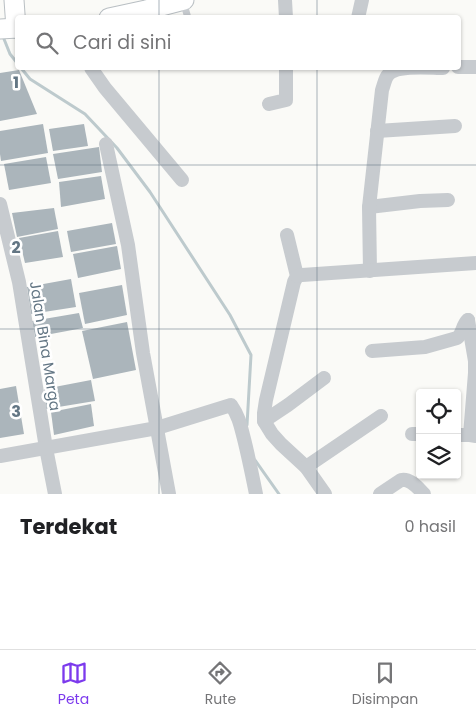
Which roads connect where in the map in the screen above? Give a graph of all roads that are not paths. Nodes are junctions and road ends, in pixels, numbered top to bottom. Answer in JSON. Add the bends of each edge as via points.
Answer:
{"nodes":[{"id":1,"x":14,"y":0,"type":"edge"},
{"id":2,"x":184,"y":0,"type":"edge"},
{"id":3,"x":285,"y":0,"type":"edge"},
{"id":4,"x":362,"y":0,"type":"edge"},
{"id":5,"x":138,"y":10,"type":"edge"},
{"id":6,"x":120,"y":15,"type":"edge"},
{"id":7,"x":187,"y":15,"type":"edge"},
{"id":8,"x":286,"y":15,"type":"edge"},
{"id":9,"x":359,"y":15,"type":"edge"},
{"id":10,"x":11,"y":28,"type":"edge"},
{"id":11,"x":461,"y":67,"type":"edge"},
{"id":12,"x":476,"y":67,"type":"edge"},
{"id":13,"x":92,"y":70,"type":"edge"},
{"id":14,"x":286,"y":70,"type":"edge"},
{"id":15,"x":393,"y":70,"type":"edge"},
{"id":16,"x":269,"y":104,"type":"dead end"},
{"id":17,"x":455,"y":126,"type":"dead end"},
{"id":18,"x":377,"y":130,"type":"junction"},
{"id":19,"x":106,"y":144,"type":"dead end"},
{"id":20,"x":182,"y":180,"type":"dead end"},
{"id":21,"x":448,"y":200,"type":"dead end"},
{"id":22,"x":0,"y":204,"type":"edge"},
{"id":23,"x":369,"y":207,"type":"junction"},
{"id":24,"x":287,"y":235,"type":"dead end"},
{"id":25,"x":476,"y":263,"type":"edge"},
{"id":26,"x":370,"y":271,"type":"junction"},
{"id":27,"x":297,"y":276,"type":"junction"},
{"id":28,"x":472,"y":320,"type":"edge"},
{"id":29,"x":372,"y":351,"type":"dead end"},
{"id":30,"x":324,"y":378,"type":"dead end"},
{"id":31,"x":381,"y":416,"type":"dead end"},
{"id":32,"x":264,"y":421,"type":"junction"},
{"id":33,"x":157,"y":428,"type":"junction"},
{"id":34,"x":468,"y":435,"type":"edge"},
{"id":35,"x":46,"y":448,"type":"junction"},
{"id":36,"x":0,"y":456,"type":"edge"},
{"id":37,"x":306,"y":467,"type":"junction"},
{"id":38,"x":55,"y":494,"type":"edge"},
{"id":39,"x":169,"y":494,"type":"edge"},
{"id":40,"x":256,"y":494,"type":"edge"},
{"id":41,"x":325,"y":494,"type":"edge"},
{"id":42,"x":380,"y":494,"type":"edge"},
{"id":43,"x":424,"y":494,"type":"edge"}],
"edges":[{"from":1,"to":10,"type":"street"},
{"from":2,"to":5,"type":"street"},
{"from":2,"to":7,"type":"lane"},
{"from":3,"to":8,"type":"street"},
{"from":4,"to":9,"type":"street"},
{"from":5,"to":6,"type":"street"},
{"from":11,"to":12,"type":"street"},
{"from":13,"to":20,"type":"street"},
{"from":14,"to":16,"type":"street","via":[[286,100]]},
{"from":15,"to":18,"type":"street","via":[[386,76],[382,90]]},
{"from":17,"to":18,"type":"street"},
{"from":18,"to":23,"type":"street"},
{"from":19,"to":33,"type":"street","via":[[128,245]]},
{"from":21,"to":23,"type":"street"},
{"from":22,"to":35,"type":"street","name":"Jalan Bina Marga","via":[[21,297]]},
{"from":23,"to":26,"type":"street"},
{"from":24,"to":27,"type":"street"},
{"from":25,"to":26,"type":"street"},
{"from":26,"to":27,"type":"street"},
{"from":27,"to":32,"type":"street","via":[[272,371]]},
{"from":28,"to":29,"type":"street","via":[[464,323],[461,335],[456,338],[425,347]]},
{"from":28,"to":34,"type":"street","via":[[475,373]]},
{"from":30,"to":32,"type":"street"},
{"from":31,"to":37,"type":"street"},
{"from":32,"to":37,"type":"street","via":[[281,444]]},
{"from":33,"to":35,"type":"street"},
{"from":33,"to":39,"type":"street"},
{"from":33,"to":40,"type":"street","via":[[230,405],[241,427]]},
{"from":35,"to":36,"type":"street"},
{"from":35,"to":38,"type":"street","name":"Jalan Bina Marga"},
{"from":37,"to":41,"type":"street"},
{"from":42,"to":43,"type":"street","via":[[404,479]]}]}
